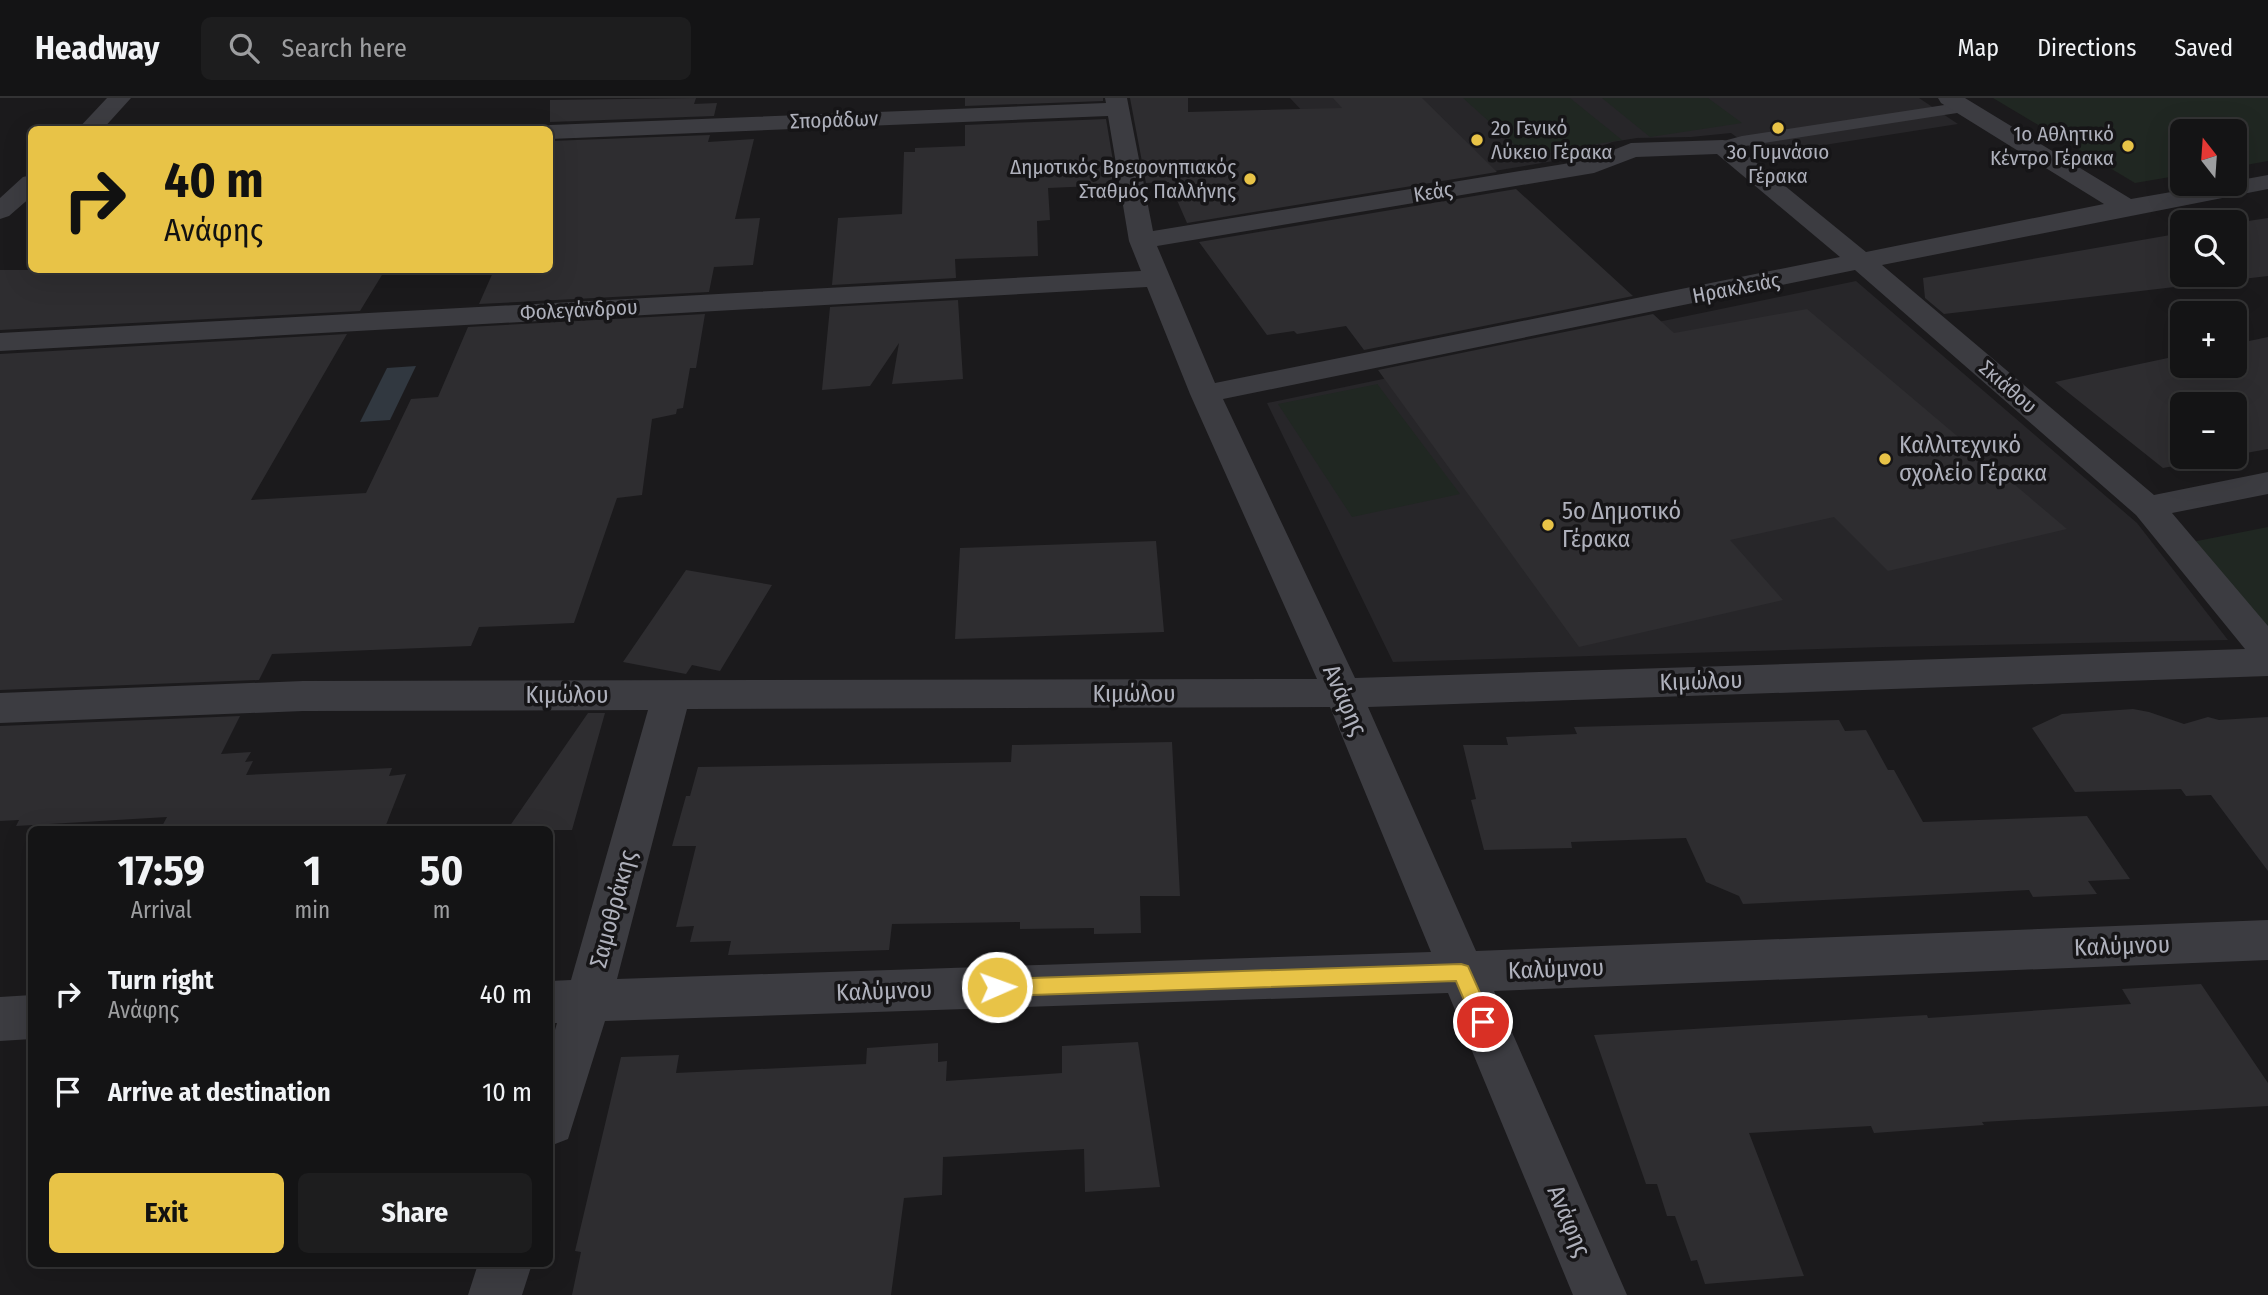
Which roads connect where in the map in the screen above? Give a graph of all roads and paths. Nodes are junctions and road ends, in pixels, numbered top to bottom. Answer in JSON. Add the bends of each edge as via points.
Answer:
{"nodes":[{"id":1,"x":120,"y":98,"type":"edge"},
{"id":2,"x":1956,"y":102,"type":"edge"},
{"id":3,"x":1117,"y":103,"type":"edge"},
{"id":4,"x":92,"y":126,"type":"edge"},
{"id":5,"x":553,"y":132,"type":"edge"},
{"id":6,"x":1723,"y":148,"type":"junction"},
{"id":7,"x":2268,"y":182,"type":"edge"},
{"id":8,"x":28,"y":186,"type":"edge"},
{"id":9,"x":2128,"y":208,"type":"junction"},
{"id":10,"x":0,"y":210,"type":"edge"},
{"id":11,"x":1142,"y":242,"type":"junction"},
{"id":12,"x":1862,"y":262,"type":"junction"},
{"id":13,"x":1158,"y":278,"type":"junction"},
{"id":14,"x":0,"y":342,"type":"edge"},
{"id":15,"x":1205,"y":394,"type":"junction"},
{"id":16,"x":2268,"y":483,"type":"edge"},
{"id":17,"x":2148,"y":507,"type":"junction"},
{"id":18,"x":2268,"y":651,"type":"edge"},
{"id":19,"x":2268,"y":662,"type":"edge"},
{"id":20,"x":1343,"y":693,"type":"junction"},
{"id":21,"x":671,"y":695,"type":"junction"},
{"id":22,"x":0,"y":708,"type":"edge"},
{"id":23,"x":2268,"y":940,"type":"edge"},
{"id":24,"x":1461,"y":972,"type":"junction"},
{"id":25,"x":569,"y":1001,"type":"edge"},
{"id":26,"x":28,"y":1017,"type":"edge"},
{"id":27,"x":0,"y":1019,"type":"edge"},
{"id":28,"x":553,"y":1103,"type":"edge"},
{"id":29,"x":504,"y":1267,"type":"edge"},
{"id":30,"x":495,"y":1295,"type":"edge"},
{"id":31,"x":1600,"y":1295,"type":"edge"}],
"edges":[{"from":1,"to":4,"type":"street"},
{"from":2,"to":6,"type":"lane"},
{"from":2,"to":9,"type":"street"},
{"from":3,"to":5,"type":"street","name":"Σποράδων"},
{"from":3,"to":11,"type":"street","name":"Ανάφης"},
{"from":6,"to":11,"type":"street","name":"Κεάς","via":[[1631,150],[1594,166]]},
{"from":6,"to":12,"type":"street","name":"Σκιάθου"},
{"from":7,"to":9,"type":"street","name":"Ηρακλειάς"},
{"from":8,"to":10,"type":"street"},
{"from":9,"to":12,"type":"street","name":"Ηρακλειάς"},
{"from":11,"to":13,"type":"street","name":"Ανάφης"},
{"from":12,"to":15,"type":"street","name":"Ηρακλειάς"},
{"from":12,"to":17,"type":"street","name":"Σκιάθου"},
{"from":13,"to":14,"type":"street","name":"Φολεγάνδρου"},
{"from":13,"to":15,"type":"street","name":"Ανάφης"},
{"from":15,"to":20,"type":"street","name":"Ανάφης"},
{"from":16,"to":17,"type":"street"},
{"from":17,"to":18,"type":"street","name":"Σκιάθου"},
{"from":19,"to":20,"type":"street","name":"Κιμώλου"},
{"from":20,"to":21,"type":"street","name":"Κιμώλου"},
{"from":20,"to":24,"type":"street","name":"Ανάφης"},
{"from":21,"to":22,"type":"street","name":"Κιμώλου","via":[[303,696]]},
{"from":21,"to":25,"type":"street","name":"Σαμοθράκης"},
{"from":23,"to":24,"type":"street","name":"Καλύμνου"},
{"from":24,"to":25,"type":"street","name":"Καλύμνου"},
{"from":24,"to":31,"type":"street","name":"Ανάφης"},
{"from":25,"to":28,"type":"street","name":"Σαμοθράκης"},
{"from":26,"to":27,"type":"street"},
{"from":29,"to":30,"type":"street"}]}
